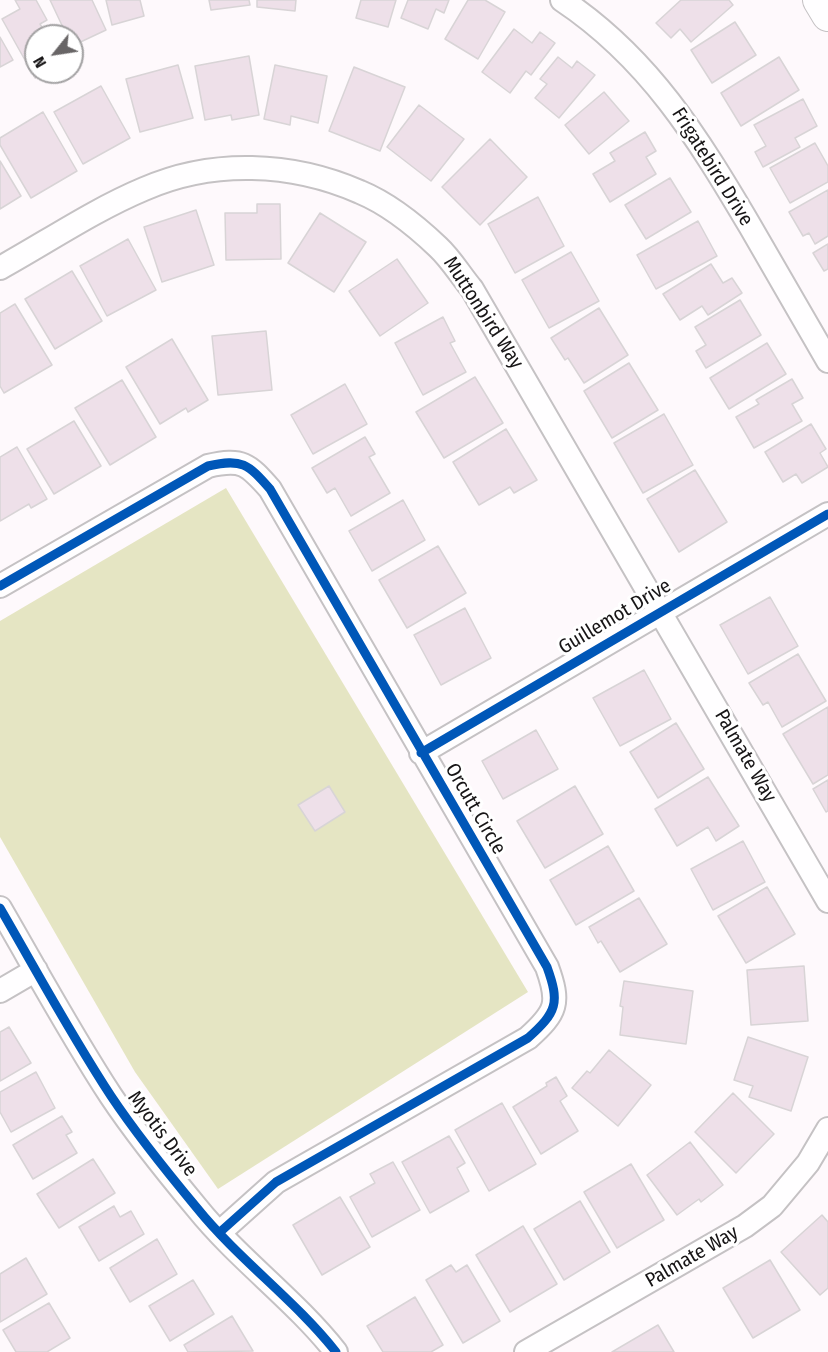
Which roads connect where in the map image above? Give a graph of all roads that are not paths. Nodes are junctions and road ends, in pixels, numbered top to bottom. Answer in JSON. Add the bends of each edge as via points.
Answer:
{"nodes":[{"id":1,"x":562,"y":0,"type":"edge"},
{"id":2,"x":819,"y":0,"type":"edge"},
{"id":3,"x":828,"y":15,"type":"edge"},
{"id":4,"x":0,"y":268,"type":"edge"},
{"id":5,"x":828,"y":361,"type":"edge"},
{"id":6,"x":828,"y":514,"type":"edge"},
{"id":7,"x":0,"y":586,"type":"edge"},
{"id":8,"x":661,"y":611,"type":"junction"},
{"id":9,"x":422,"y":753,"type":"junction"},
{"id":10,"x":828,"y":901,"type":"edge"},
{"id":11,"x":0,"y":908,"type":"edge"},
{"id":12,"x":36,"y":970,"type":"junction"},
{"id":13,"x":0,"y":992,"type":"edge"},
{"id":14,"x":828,"y":1129,"type":"edge"},
{"id":15,"x":219,"y":1233,"type":"junction"},
{"id":16,"x":336,"y":1352,"type":"edge"},
{"id":17,"x":526,"y":1352,"type":"edge"}],
"edges":[{"from":1,"to":5,"type":"street","name":"Frigatebird Drive","via":[[630,56],[671,102],[707,152]]},
{"from":2,"to":3,"type":"main road"},
{"from":4,"to":8,"type":"street","name":"Muttonbird Way","via":[[136,193],[181,176],[225,167],[272,169],[316,176],[362,192],[403,217],[440,248],[472,290]]},
{"from":6,"to":8,"type":"street","name":"Guillemot Drive"},
{"from":7,"to":9,"type":"street","name":"Orcutt Circle","via":[[208,466],[242,464],[270,489]]},
{"from":8,"to":9,"type":"street","name":"Guillemot Drive"},
{"from":8,"to":10,"type":"street","name":"Palmate Way"},
{"from":9,"to":15,"type":"street","name":"Orcutt Circle","via":[[547,967],[554,988],[554,1009],[528,1038],[276,1182]]},
{"from":11,"to":12,"type":"street","name":"Myotis Drive"},
{"from":12,"to":13,"type":"street"},
{"from":12,"to":15,"type":"street","name":"Myotis Drive","via":[[144,1143]]},
{"from":14,"to":17,"type":"street","name":"Palmate Way","via":[[808,1162],[772,1206],[746,1226]]},
{"from":15,"to":16,"type":"street","name":"Myotis Drive"}]}
